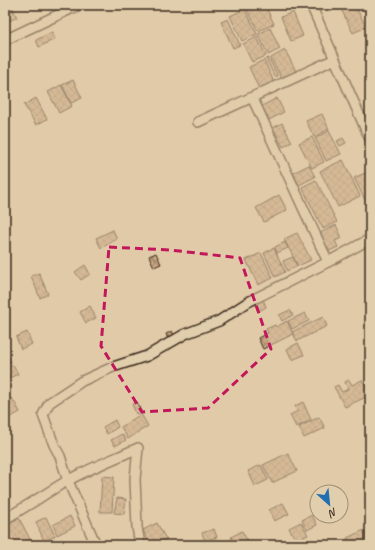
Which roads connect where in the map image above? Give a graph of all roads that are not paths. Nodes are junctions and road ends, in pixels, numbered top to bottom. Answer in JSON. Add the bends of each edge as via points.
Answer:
{"nodes":[{"id":1,"x":79,"y":5,"type":"edge"},
{"id":2,"x":312,"y":5,"type":"edge"},
{"id":3,"x":5,"y":40,"type":"edge"},
{"id":4,"x":335,"y":59,"type":"junction"},
{"id":5,"x":252,"y":97,"type":"junction"},
{"id":6,"x":198,"y":122,"type":"dead end"},
{"id":7,"x":370,"y":139,"type":"edge"},
{"id":8,"x":370,"y":239,"type":"edge"},
{"id":9,"x":328,"y":262,"type":"junction"},
{"id":10,"x":68,"y":481,"type":"junction"},
{"id":11,"x":5,"y":518,"type":"edge"},
{"id":12,"x":96,"y":545,"type":"edge"},
{"id":13,"x":140,"y":545,"type":"edge"}],
"edges":[{"from":1,"to":3,"type":"street"},
{"from":2,"to":4,"type":"street"},
{"from":4,"to":5,"type":"street"},
{"from":4,"to":7,"type":"street"},
{"from":5,"to":6,"type":"street"},
{"from":5,"to":9,"type":"street"},
{"from":8,"to":9,"type":"street"},
{"from":9,"to":10,"type":"street","via":[[258,297],[219,321],[185,334],[147,356],[82,381],[49,403],[43,416]]},
{"from":10,"to":11,"type":"street"},
{"from":10,"to":12,"type":"street"},
{"from":10,"to":13,"type":"street","via":[[138,448],[135,479]]}]}
